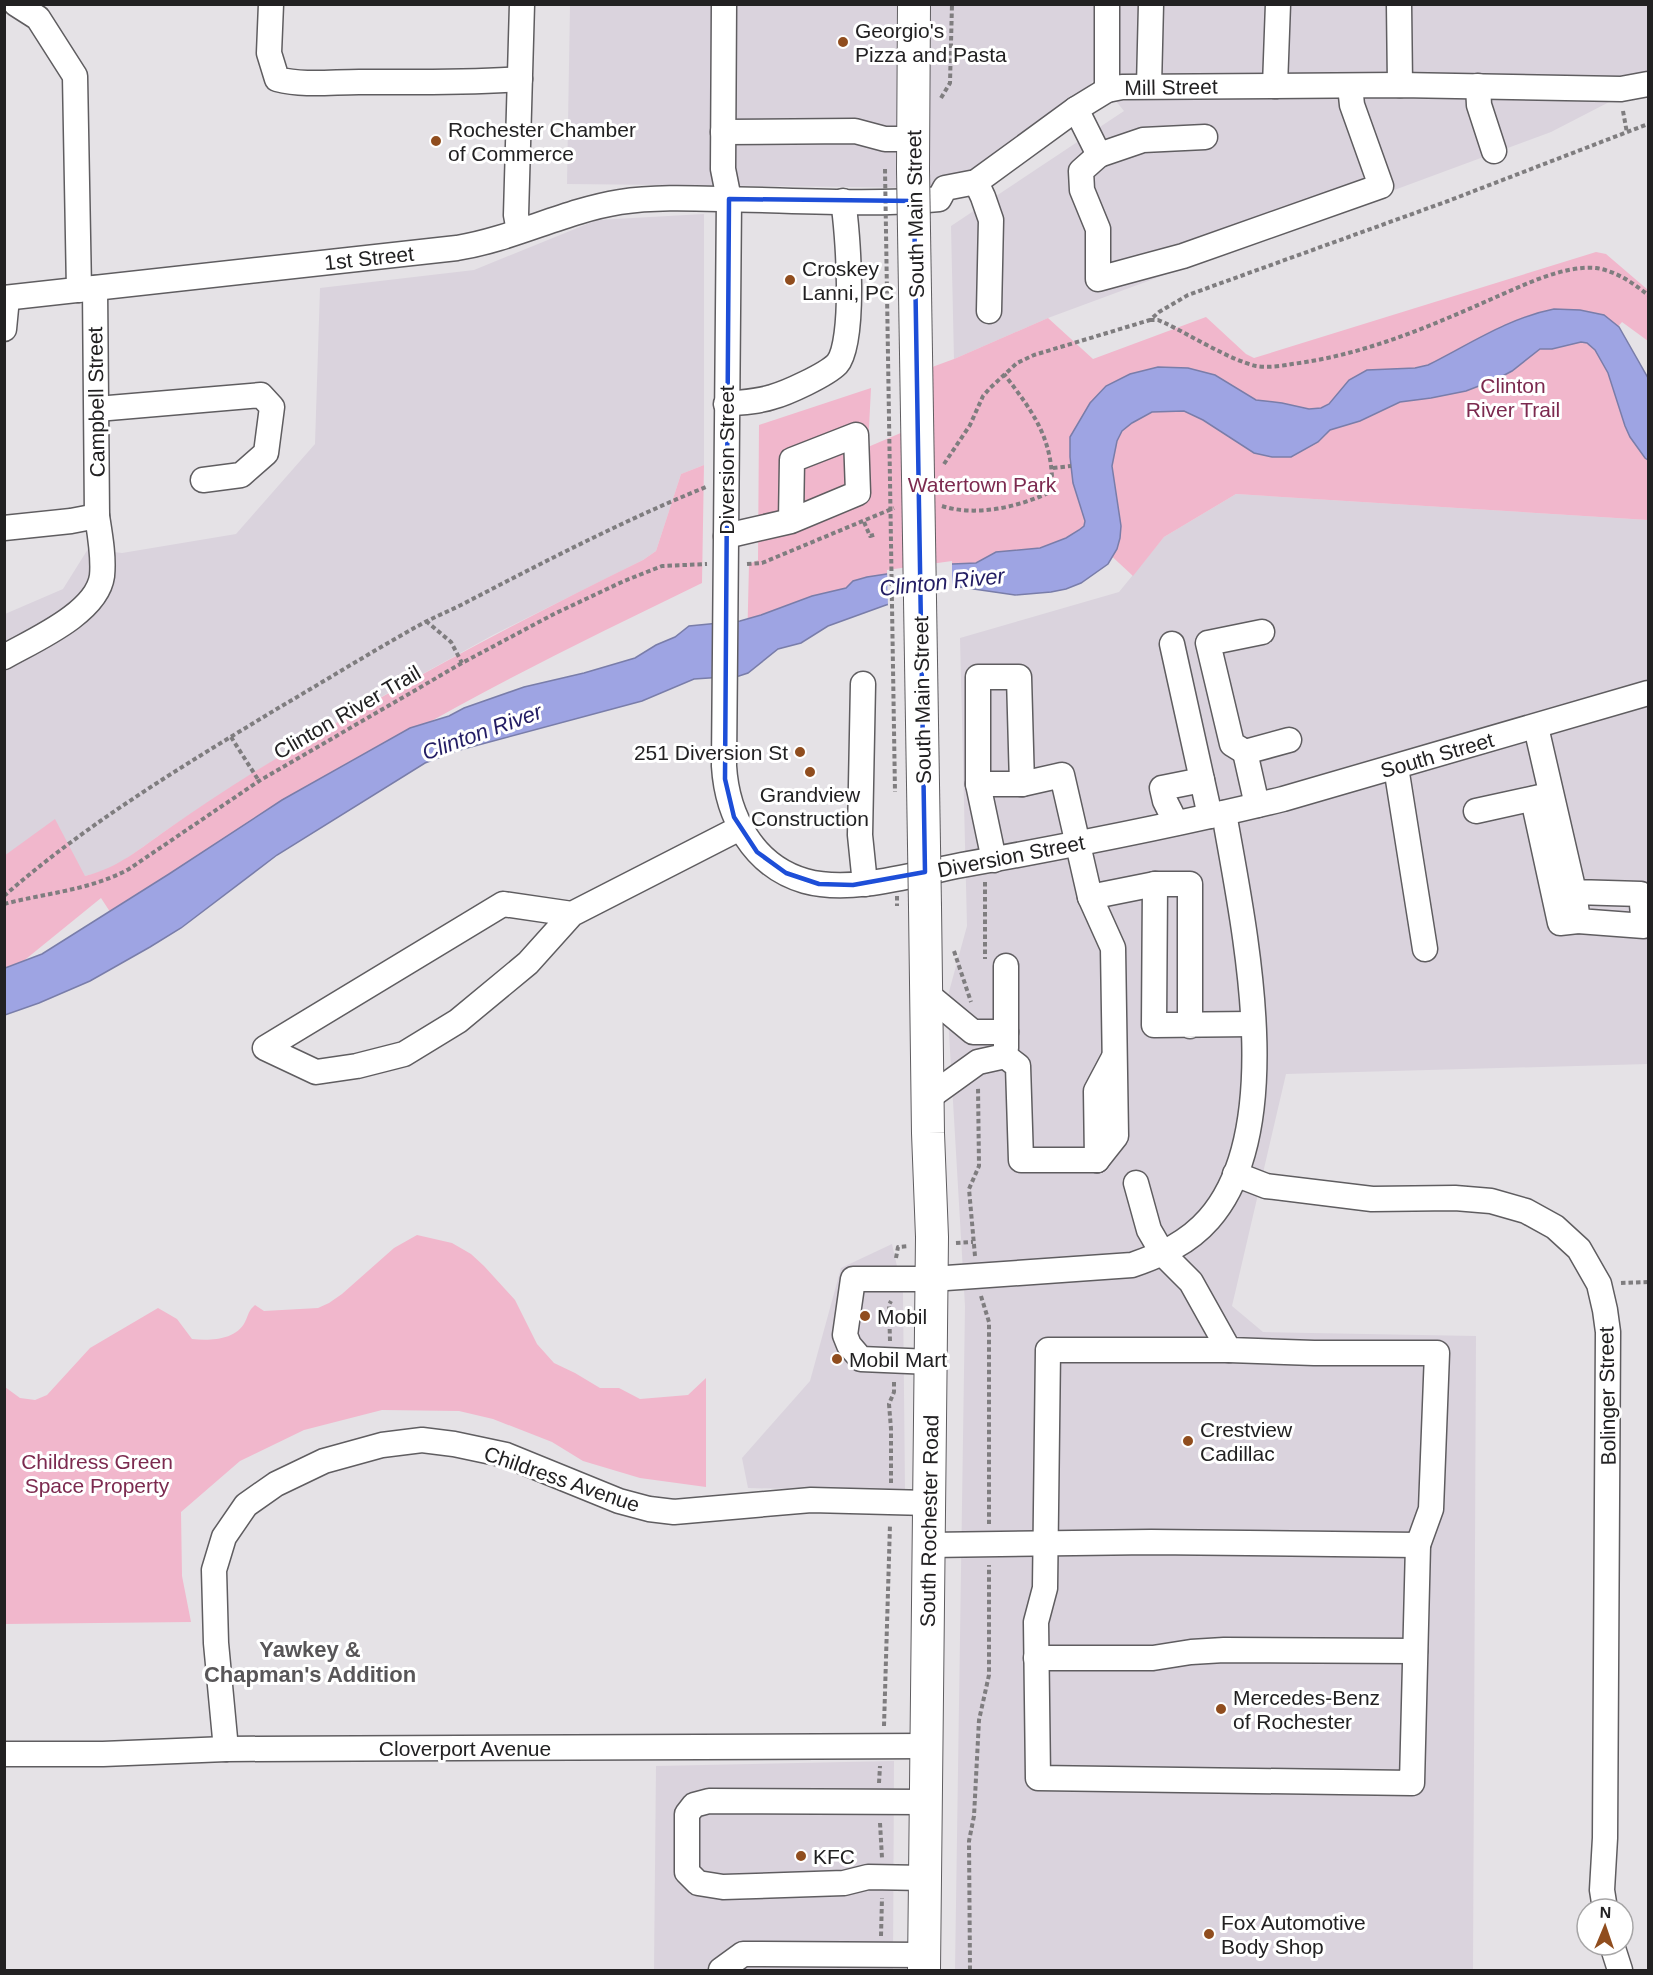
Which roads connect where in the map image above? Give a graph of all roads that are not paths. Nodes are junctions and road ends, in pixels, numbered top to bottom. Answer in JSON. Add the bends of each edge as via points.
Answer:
{"nodes":[{"id":1,"x":16,"y":4,"type":"edge"},
{"id":2,"x":271,"y":4,"type":"edge"},
{"id":3,"x":522,"y":4,"type":"edge"},
{"id":4,"x":724,"y":4,"type":"edge"},
{"id":5,"x":914,"y":4,"type":"edge"},
{"id":6,"x":1107,"y":4,"type":"edge"},
{"id":7,"x":1150,"y":4,"type":"edge"},
{"id":8,"x":1278,"y":4,"type":"edge"},
{"id":9,"x":1399,"y":4,"type":"edge"},
{"id":10,"x":520,"y":79,"type":"junction"},
{"id":11,"x":1648,"y":84,"type":"edge"},
{"id":12,"x":1400,"y":85,"type":"junction"},
{"id":13,"x":1149,"y":86,"type":"junction"},
{"id":14,"x":1275,"y":86,"type":"junction"},
{"id":15,"x":1350,"y":86,"type":"junction"},
{"id":16,"x":1478,"y":86,"type":"junction"},
{"id":17,"x":1107,"y":90,"type":"junction"},
{"id":18,"x":1076,"y":109,"type":"junction"},
{"id":19,"x":723,"y":132,"type":"junction"},
{"id":20,"x":1205,"y":137,"type":"dead end"},
{"id":21,"x":1494,"y":151,"type":"dead end"},
{"id":22,"x":1099,"y":155,"type":"junction"},
{"id":23,"x":904,"y":159,"type":"junction"},
{"id":24,"x":976,"y":182,"type":"junction"},
{"id":25,"x":729,"y":199,"type":"junction"},
{"id":26,"x":843,"y":201,"type":"junction"},
{"id":27,"x":519,"y":231,"type":"junction"},
{"id":28,"x":87,"y":289,"type":"junction"},
{"id":29,"x":6,"y":298,"type":"edge"},
{"id":30,"x":989,"y":311,"type":"dead end"},
{"id":31,"x":4,"y":329,"type":"edge"},
{"id":32,"x":726,"y":404,"type":"junction"},
{"id":33,"x":97,"y":409,"type":"junction"},
{"id":34,"x":203,"y":480,"type":"dead end"},
{"id":35,"x":97,"y":516,"type":"junction"},
{"id":36,"x":791,"y":521,"type":"dead end"},
{"id":37,"x":4,"y":528,"type":"edge"},
{"id":38,"x":726,"y":536,"type":"junction"},
{"id":39,"x":1262,"y":632,"type":"dead end"},
{"id":40,"x":1172,"y":645,"type":"dead end"},
{"id":41,"x":4,"y":657,"type":"edge"},
{"id":42,"x":863,"y":684,"type":"dead end"},
{"id":43,"x":1648,"y":693,"type":"edge"},
{"id":44,"x":1536,"y":727,"type":"junction"},
{"id":45,"x":1288,"y":740,"type":"dead end"},
{"id":46,"x":1245,"y":752,"type":"junction"},
{"id":47,"x":1396,"y":766,"type":"junction"},
{"id":48,"x":1202,"y":780,"type":"junction"},
{"id":49,"x":978,"y":784,"type":"junction"},
{"id":50,"x":1022,"y":784,"type":"junction"},
{"id":51,"x":1542,"y":797,"type":"junction"},
{"id":52,"x":1257,"y":805,"type":"junction"},
{"id":53,"x":1476,"y":811,"type":"dead end"},
{"id":54,"x":1217,"y":814,"type":"junction"},
{"id":55,"x":1176,"y":823,"type":"junction"},
{"id":56,"x":740,"y":828,"type":"junction"},
{"id":57,"x":1076,"y":843,"type":"junction"},
{"id":58,"x":1553,"y":844,"type":"junction"},
{"id":59,"x":989,"y":868,"type":"junction"},
{"id":60,"x":865,"y":884,"type":"junction"},
{"id":61,"x":1155,"y":884,"type":"junction"},
{"id":62,"x":1574,"y":892,"type":"junction"},
{"id":63,"x":1090,"y":897,"type":"junction"},
{"id":64,"x":572,"y":914,"type":"junction"},
{"id":65,"x":1578,"y":921,"type":"junction"},
{"id":66,"x":1425,"y":949,"type":"dead end"},
{"id":67,"x":1006,"y":966,"type":"dead end"},
{"id":68,"x":927,"y":994,"type":"junction"},
{"id":69,"x":1253,"y":1024,"type":"junction"},
{"id":70,"x":1190,"y":1026,"type":"junction"},
{"id":71,"x":1006,"y":1032,"type":"junction"},
{"id":72,"x":1005,"y":1056,"type":"junction"},
{"id":73,"x":928,"y":1085,"type":"junction"},
{"id":74,"x":1235,"y":1174,"type":"junction"},
{"id":75,"x":1136,"y":1183,"type":"dead end"},
{"id":76,"x":1163,"y":1254,"type":"junction"},
{"id":77,"x":932,"y":1279,"type":"junction"},
{"id":78,"x":1229,"y":1350,"type":"junction"},
{"id":79,"x":931,"y":1362,"type":"junction"},
{"id":80,"x":928,"y":1503,"type":"junction"},
{"id":81,"x":1045,"y":1544,"type":"junction"},
{"id":82,"x":929,"y":1545,"type":"junction"},
{"id":83,"x":1418,"y":1545,"type":"junction"},
{"id":84,"x":1415,"y":1651,"type":"junction"},
{"id":85,"x":1036,"y":1658,"type":"junction"},
{"id":86,"x":926,"y":1746,"type":"junction"},
{"id":87,"x":226,"y":1749,"type":"junction"},
{"id":88,"x":4,"y":1754,"type":"edge"},
{"id":89,"x":926,"y":1802,"type":"junction"},
{"id":90,"x":925,"y":1878,"type":"junction"},
{"id":91,"x":1603,"y":1897,"type":"edge"},
{"id":92,"x":924,"y":1963,"type":"edge"},
{"id":93,"x":721,"y":1971,"type":"edge"}],
"edges":[{"from":1,"to":28,"type":"street","name":"Campbell Street","via":[[38,18],[75,76]]},
{"from":2,"to":10,"type":"street","via":[[269,53],[277,80],[297,84]]},
{"from":3,"to":10,"type":"street"},
{"from":4,"to":19,"type":"street","name":"Diversion Street"},
{"from":5,"to":23,"type":"main road","name":"South Main Street"},
{"from":6,"to":17,"type":"street"},
{"from":7,"to":13,"type":"street"},
{"from":8,"to":14,"type":"street"},
{"from":9,"to":12,"type":"street"},
{"from":10,"to":27,"type":"street","via":[[516,215]]},
{"from":11,"to":16,"type":"street","name":"Mill Street","via":[[1621,89]]},
{"from":12,"to":15,"type":"street","name":"Mill Street"},
{"from":12,"to":16,"type":"street","name":"Mill Street"},
{"from":13,"to":14,"type":"street","name":"Mill Street"},
{"from":13,"to":17,"type":"street","name":"Mill Street"},
{"from":14,"to":15,"type":"street","name":"Mill Street"},
{"from":15,"to":22,"type":"street","via":[[1352,105],[1381,186],[1183,256],[1098,279],[1098,229],[1082,190],[1081,171]]},
{"from":16,"to":21,"type":"street","via":[[1479,105]]},
{"from":17,"to":18,"type":"street","name":"Mill Street"},
{"from":18,"to":22,"type":"street"},
{"from":18,"to":24,"type":"street","name":"Mill Street"},
{"from":19,"to":23,"type":"street","via":[[855,130],[877,138]]},
{"from":19,"to":25,"type":"street","name":"Diversion Street","via":[[723,169]]},
{"from":20,"to":22,"type":"street","via":[[1143,140]]},
{"from":23,"to":68,"type":"main road","name":"South Main Street","bridge":true},
{"from":24,"to":26,"type":"street","name":"Mill Street","via":[[945,188],[939,199]]},
{"from":24,"to":30,"type":"street","via":[[991,220]]},
{"from":25,"to":26,"type":"street","name":"Mill Street"},
{"from":25,"to":27,"type":"street","name":"1st Street","via":[[619,202]]},
{"from":25,"to":32,"type":"street","name":"Diversion Street"},
{"from":26,"to":32,"type":"street","via":[[848,230],[848,303],[846,344],[838,362],[827,373],[772,397]]},
{"from":27,"to":28,"type":"street","name":"1st Street","via":[[457,248]]},
{"from":28,"to":29,"type":"street","name":"1st Street"},
{"from":28,"to":33,"type":"street","name":"Campbell Street"},
{"from":29,"to":31,"type":"street"},
{"from":32,"to":38,"type":"street","name":"Diversion Street"},
{"from":33,"to":34,"type":"street","via":[[261,394],[272,407],[266,453],[241,475]]},
{"from":33,"to":35,"type":"street","name":"Campbell Street"},
{"from":35,"to":37,"type":"street"},
{"from":35,"to":41,"type":"street","name":"Campbell Street","via":[[102,576],[93,598],[77,613]]},
{"from":36,"to":38,"type":"street"},
{"from":38,"to":56,"type":"street","name":"Diversion Street","via":[[725,779]]},
{"from":39,"to":46,"type":"street","via":[[1208,643],[1232,744]]},
{"from":40,"to":48,"type":"street"},
{"from":42,"to":60,"type":"street","via":[[860,835]]},
{"from":43,"to":44,"type":"street","name":"South Street"},
{"from":44,"to":47,"type":"street","name":"South Street"},
{"from":44,"to":51,"type":"street"},
{"from":45,"to":46,"type":"street"},
{"from":46,"to":52,"type":"street"},
{"from":47,"to":52,"type":"street","name":"South Street"},
{"from":47,"to":66,"type":"street"},
{"from":48,"to":54,"type":"street"},
{"from":48,"to":55,"type":"street","via":[[1162,788]]},
{"from":49,"to":50,"type":"street"},
{"from":49,"to":50,"type":"street","via":[[978,677],[1019,677]]},
{"from":49,"to":59,"type":"street"},
{"from":50,"to":57,"type":"street","via":[[1062,774]]},
{"from":51,"to":53,"type":"street"},
{"from":51,"to":58,"type":"street"},
{"from":52,"to":54,"type":"street","name":"South Street"},
{"from":54,"to":55,"type":"street","name":"Diversion Street"},
{"from":54,"to":69,"type":"street","via":[[1243,924]]},
{"from":55,"to":57,"type":"street","name":"Diversion Street"},
{"from":56,"to":60,"type":"street","name":"Diversion Street","via":[[757,852],[786,873],[819,884]]},
{"from":56,"to":64,"type":"street"},
{"from":57,"to":59,"type":"street","name":"Diversion Street"},
{"from":57,"to":63,"type":"street"},
{"from":58,"to":62,"type":"street"},
{"from":58,"to":65,"type":"street","via":[[1560,923]]},
{"from":59,"to":60,"type":"street","name":"Diversion Street"},
{"from":61,"to":63,"type":"street"},
{"from":61,"to":70,"type":"street","via":[[1190,884]]},
{"from":61,"to":70,"type":"street","via":[[1154,1025]]},
{"from":62,"to":65,"type":"street"},
{"from":62,"to":65,"type":"street","via":[[1641,894],[1644,926]]},
{"from":63,"to":72,"type":"street","via":[[1113,948],[1116,1136],[1097,1160],[1021,1160],[1018,1066]]},
{"from":64,"to":64,"type":"street","via":[[503,904],[265,1048],[316,1072],[404,1054],[458,1021],[528,963]]},
{"from":67,"to":71,"type":"street"},
{"from":68,"to":71,"type":"street","via":[[973,1032]]},
{"from":68,"to":73,"type":"main road","name":"South Main Street"},
{"from":69,"to":70,"type":"street"},
{"from":69,"to":74,"type":"street","via":[[1252,1105]]},
{"from":71,"to":72,"type":"street"},
{"from":72,"to":73,"type":"street","via":[[978,1062]]},
{"from":73,"to":77,"type":"main road","name":"South Rochester Road"},
{"from":74,"to":76,"type":"street","via":[[1209,1219]]},
{"from":74,"to":91,"type":"street","name":"Bolinger Street","via":[[1266,1186],[1372,1198],[1491,1201],[1526,1211],[1555,1227],[1579,1249],[1599,1284],[1608,1332]]},
{"from":75,"to":76,"type":"street","via":[[1149,1230]]},
{"from":76,"to":77,"type":"street","via":[[1120,1267]]},
{"from":76,"to":78,"type":"street","via":[[1191,1281]]},
{"from":77,"to":79,"type":"main road","name":"South Rochester Road"},
{"from":77,"to":79,"type":"street","via":[[854,1279],[845,1335],[861,1359]]},
{"from":78,"to":81,"type":"street","via":[[1048,1350]]},
{"from":78,"to":83,"type":"street","via":[[1437,1353],[1431,1509]]},
{"from":79,"to":80,"type":"main road","name":"South Rochester Road"},
{"from":80,"to":82,"type":"main road","name":"South Rochester Road"},
{"from":80,"to":87,"type":"street","name":"Childress Avenue","via":[[811,1500],[674,1512],[649,1509],[619,1501],[507,1455],[423,1440],[382,1445],[324,1461],[276,1484],[246,1505],[224,1537],[214,1570]]},
{"from":81,"to":82,"type":"street"},
{"from":81,"to":83,"type":"street"},
{"from":81,"to":85,"type":"street","via":[[1045,1588],[1036,1622]]},
{"from":82,"to":86,"type":"main road","name":"South Rochester Road"},
{"from":83,"to":84,"type":"street"},
{"from":84,"to":85,"type":"street","via":[[1224,1650],[1152,1658]]},
{"from":84,"to":85,"type":"street","via":[[1412,1783],[1038,1778]]},
{"from":86,"to":87,"type":"street","name":"Cloverport Avenue"},
{"from":86,"to":89,"type":"main road","name":"South Rochester Road"},
{"from":87,"to":88,"type":"street","name":"Cloverport Avenue"},
{"from":89,"to":90,"type":"main road","name":"South Rochester Road"},
{"from":89,"to":90,"type":"street","via":[[709,1801],[694,1805],[687,1814],[687,1872],[698,1883],[723,1887],[844,1883],[868,1877]]},
{"from":90,"to":92,"type":"main road","name":"South Rochester Road"},
{"from":92,"to":93,"type":"street","via":[[743,1954]]}]}
